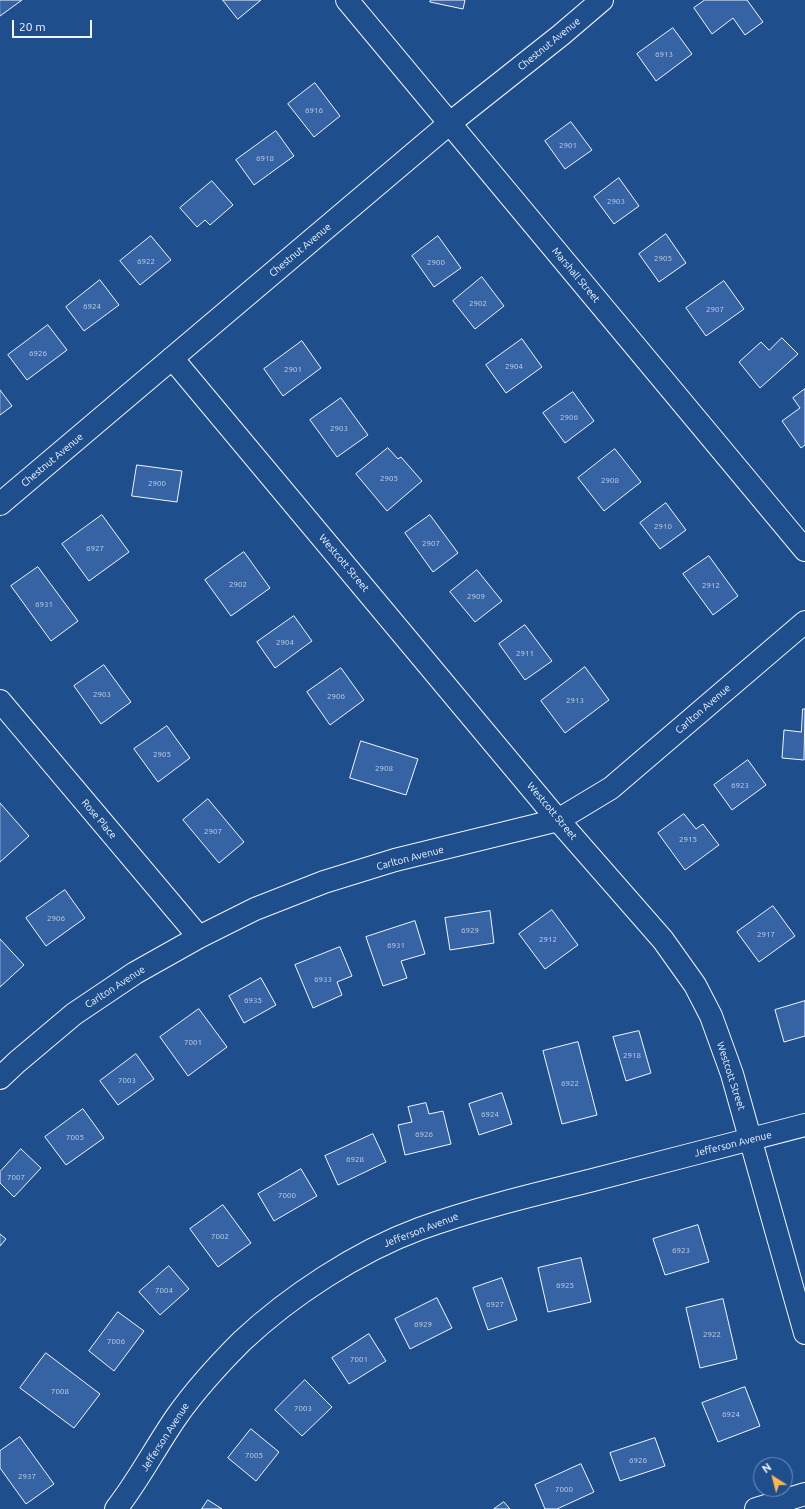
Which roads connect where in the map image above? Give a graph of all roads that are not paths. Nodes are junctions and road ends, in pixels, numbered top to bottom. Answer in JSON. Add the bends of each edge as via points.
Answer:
{"nodes":[{"id":1,"x":347,"y":0,"type":"edge"},
{"id":2,"x":602,"y":0,"type":"edge"},
{"id":3,"x":450,"y":123,"type":"junction"},
{"id":4,"x":172,"y":358,"type":"junction"},
{"id":5,"x":0,"y":504,"type":"edge"},
{"id":6,"x":805,"y":550,"type":"edge"},
{"id":7,"x":805,"y":622,"type":"edge"},
{"id":8,"x":0,"y":701,"type":"edge"},
{"id":9,"x":558,"y":820,"type":"junction"},
{"id":10,"x":199,"y":937,"type":"junction"},
{"id":11,"x":0,"y":1078,"type":"edge"},
{"id":12,"x":805,"y":1126,"type":"edge"},
{"id":13,"x":751,"y":1139,"type":"junction"},
{"id":14,"x":805,"y":1333,"type":"edge"},
{"id":15,"x":805,"y":1494,"type":"edge"},
{"id":16,"x":116,"y":1509,"type":"edge"},
{"id":17,"x":756,"y":1509,"type":"edge"}],
"edges":[{"from":1,"to":3,"type":"street","name":"Marshall Street"},
{"from":2,"to":3,"type":"street","name":"Chestnut Avenue"},
{"from":3,"to":4,"type":"street","name":"Chestnut Avenue"},
{"from":3,"to":6,"type":"street","name":"Marshall Street"},
{"from":4,"to":5,"type":"street","name":"Chestnut Avenue"},
{"from":4,"to":9,"type":"street","name":"Westcott Street"},
{"from":7,"to":9,"type":"street","name":"Carlton Avenue","via":[[611,788]]},
{"from":8,"to":10,"type":"street","name":"Rose Place"},
{"from":9,"to":10,"type":"street","name":"Carlton Avenue","via":[[395,860],[324,882],[255,909]]},
{"from":9,"to":13,"type":"street","name":"Westcott Street","via":[[663,940],[695,985],[711,1016],[732,1074]]},
{"from":10,"to":11,"type":"street","name":"Carlton Avenue","via":[[135,973],[74,1014]]},
{"from":12,"to":13,"type":"street","name":"Jefferson Avenue"},
{"from":13,"to":14,"type":"street","name":"Westcott Street"},
{"from":13,"to":16,"type":"street","name":"Jefferson Avenue","via":[[480,1209],[403,1236],[332,1272],[276,1312],[242,1342],[203,1383],[177,1416]]},
{"from":15,"to":17,"type":"street"}]}
